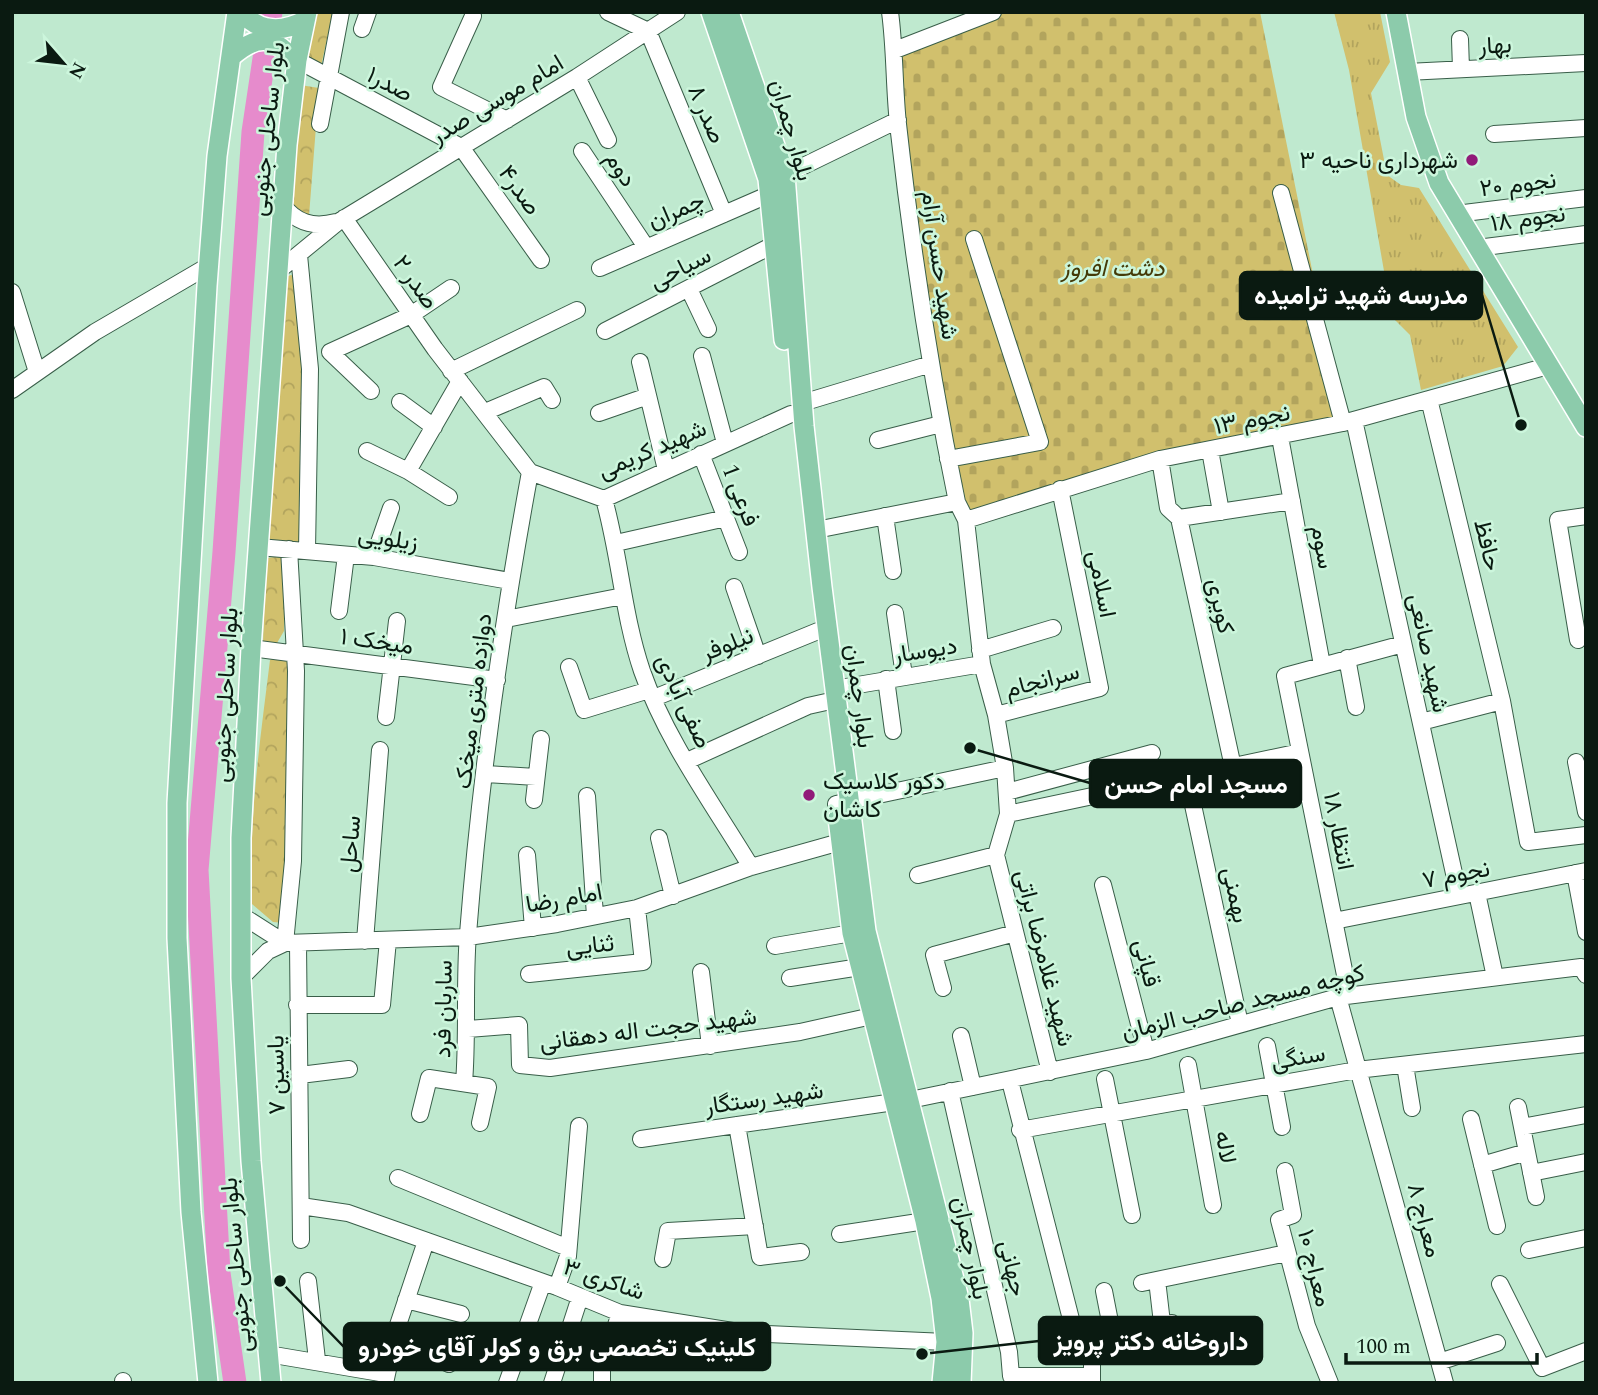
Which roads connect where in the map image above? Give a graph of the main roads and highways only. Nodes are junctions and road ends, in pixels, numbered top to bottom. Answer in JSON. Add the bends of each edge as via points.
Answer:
{"nodes":[{"id":1,"x":237,"y":12,"type":"edge"},
{"id":2,"x":242,"y":12,"type":"edge"},
{"id":3,"x":1396,"y":12,"type":"edge"},
{"id":4,"x":721,"y":15,"type":"edge"},
{"id":5,"x":305,"y":17,"type":"edge"},
{"id":6,"x":231,"y":57,"type":"junction"},
{"id":7,"x":296,"y":63,"type":"junction"},
{"id":8,"x":797,"y":408,"type":"junction"},
{"id":9,"x":1586,"y":427,"type":"edge"},
{"id":10,"x":830,"y":696,"type":"junction"},
{"id":11,"x":843,"y":804,"type":"junction"},
{"id":12,"x":902,"y":1101,"type":"junction"},
{"id":13,"x":208,"y":1383,"type":"edge"},
{"id":14,"x":271,"y":1383,"type":"edge"},
{"id":15,"x":942,"y":1383,"type":"edge"},
{"id":16,"x":961,"y":1383,"type":"edge"}],
"edges":[{"from":1,"to":6,"type":"main road","name":"بلوار ساحلی جنوبی"},
{"from":2,"to":5,"type":"main road","via":[[260,26],[275,30],[290,28]]},
{"from":3,"to":9,"type":"main road","via":[[1425,149],[1457,214]]},
{"from":4,"to":8,"type":"main road","name":"بلوار چمران","via":[[770,194]]},
{"from":4,"to":8,"type":"main road","name":"بلوار چمران","via":[[785,175]]},
{"from":5,"to":7,"type":"main road","name":"بلوار ساحلی جنوبی"},
{"from":6,"to":7,"type":"main road","via":[[246,43],[266,40],[285,48]]},
{"from":6,"to":13,"type":"main road","name":"بلوار ساحلی جنوبی","via":[[208,266],[177,803],[177,938],[191,1212]]},
{"from":7,"to":14,"type":"main road","name":"بلوار ساحلی جنوبی","via":[[277,272],[241,838],[241,978],[251,1161]]},
{"from":8,"to":10,"type":"main road","name":"بلوار چمران","via":[[816,530]]},
{"from":8,"to":10,"type":"main road","name":"بلوار چمران","via":[[818,631]]},
{"from":10,"to":11,"type":"main road","name":"بلوار چمران"},
{"from":11,"to":12,"type":"main road","name":"بلوار چمران"},
{"from":11,"to":12,"type":"main road","name":"بلوار چمران","via":[[841,842],[852,933],[873,1016]]},
{"from":12,"to":15,"type":"main road","name":"بلوار چمران","via":[[945,1321]]},
{"from":12,"to":16,"type":"main road","name":"بلوار چمران","via":[[959,1299]]}]}
